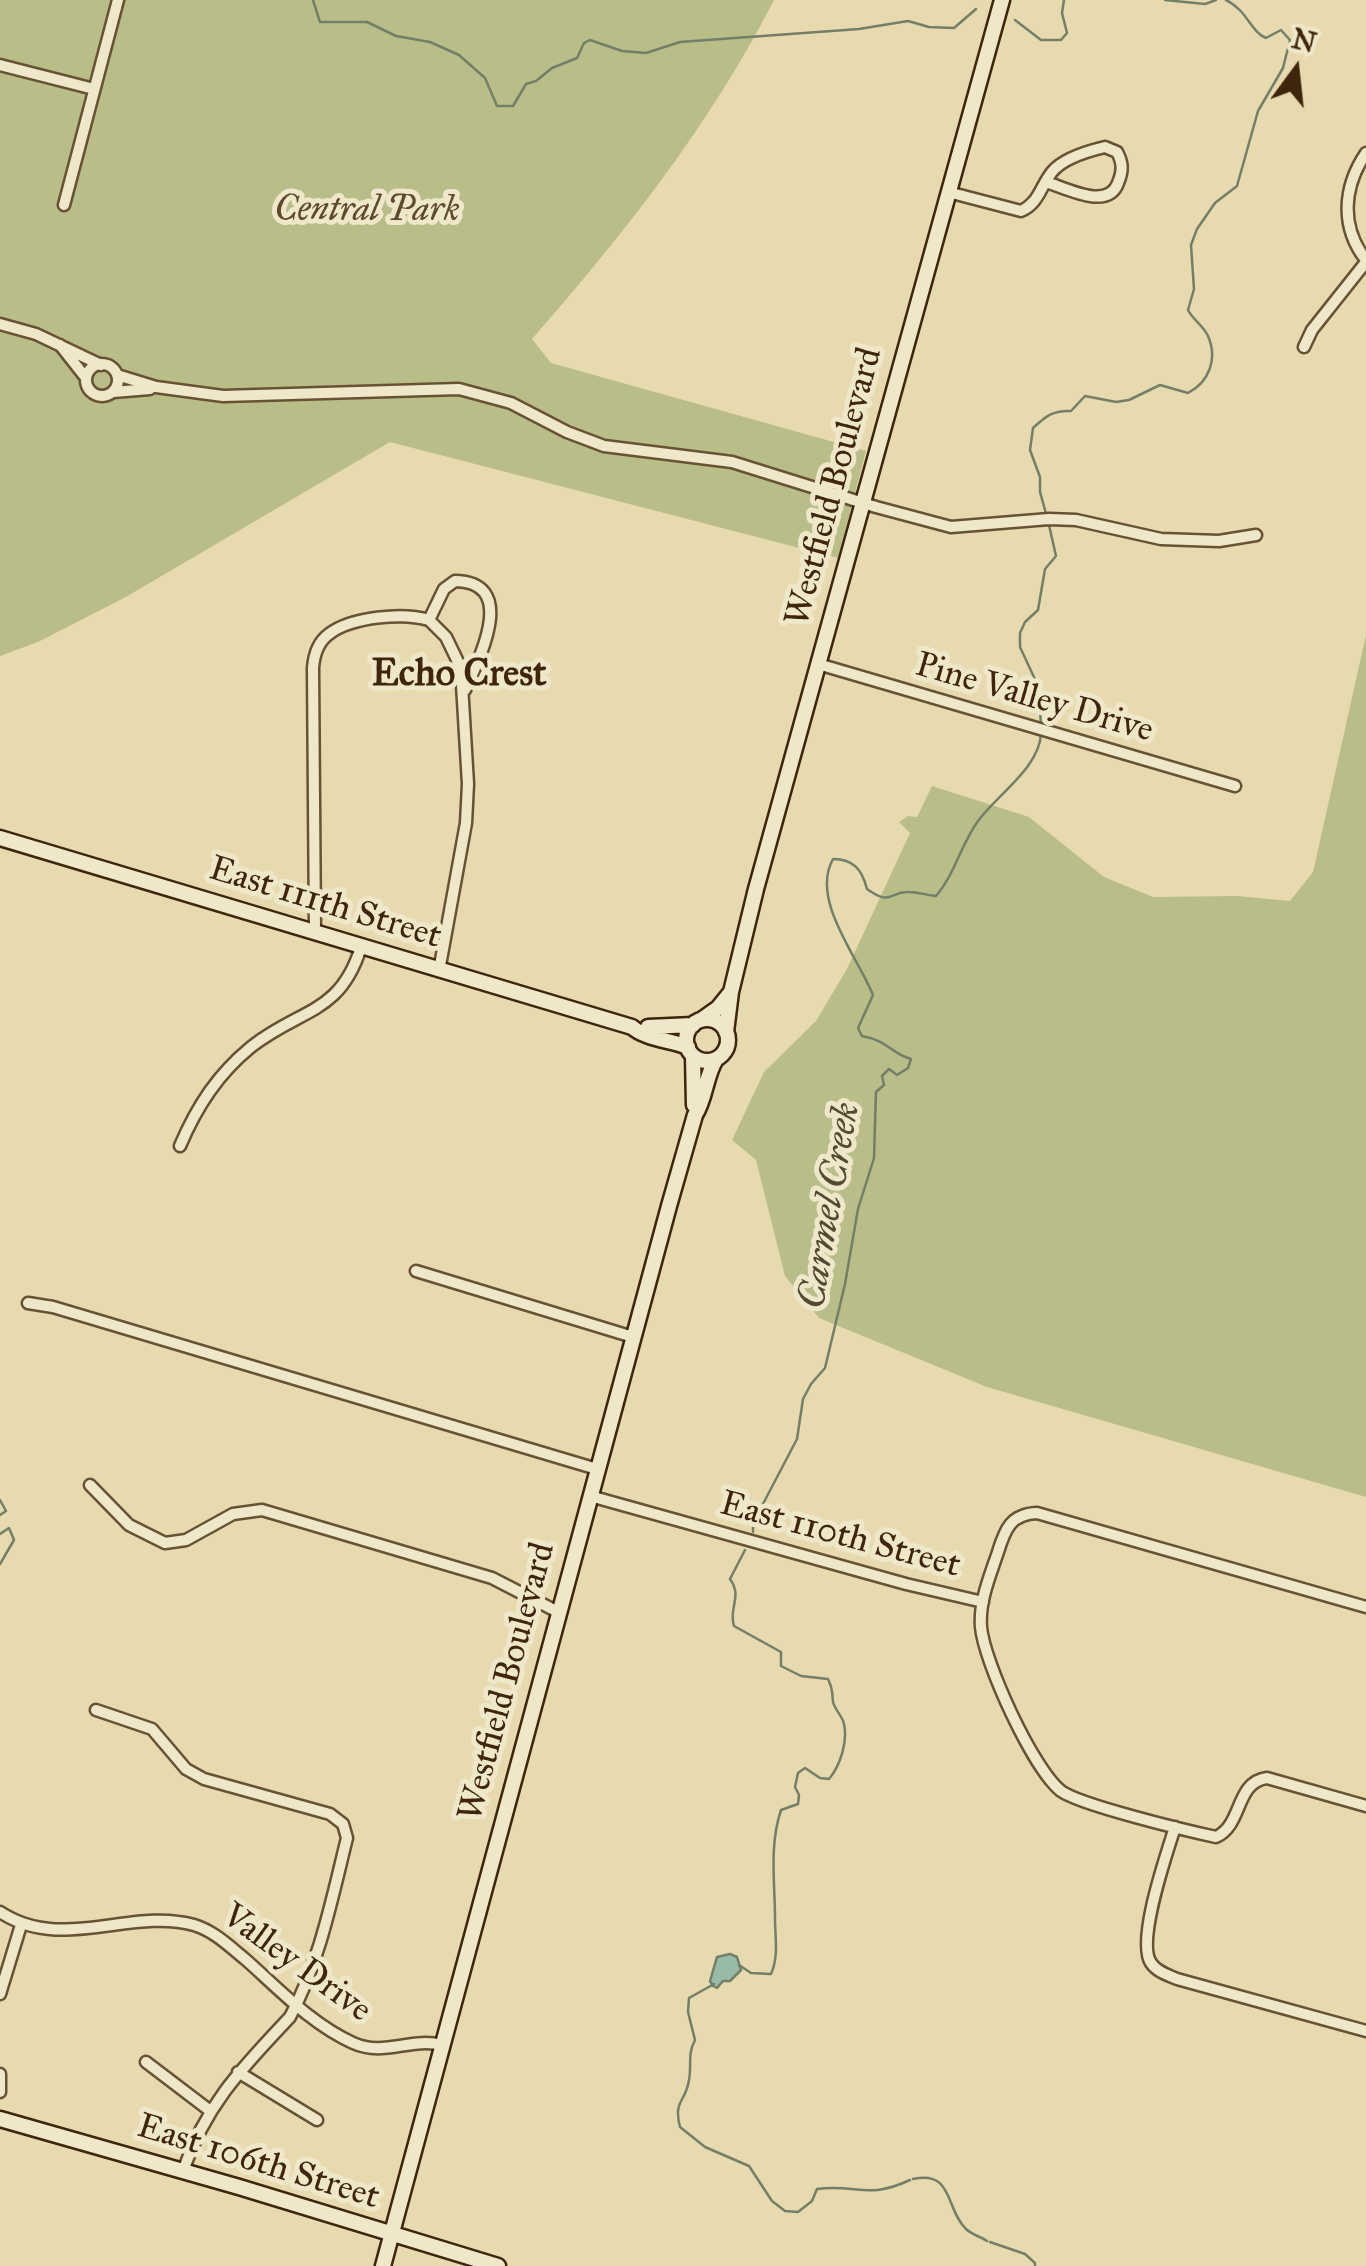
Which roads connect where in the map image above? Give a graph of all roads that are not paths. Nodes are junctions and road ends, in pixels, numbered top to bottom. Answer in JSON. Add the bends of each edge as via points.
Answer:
{"nodes":[{"id":1,"x":118,"y":0,"type":"edge"},
{"id":2,"x":1002,"y":0,"type":"edge"},
{"id":3,"x":0,"y":65,"type":"edge"},
{"id":4,"x":94,"y":89,"type":"junction"},
{"id":5,"x":1366,"y":153,"type":"edge"},
{"id":6,"x":1046,"y":182,"type":"junction"},
{"id":7,"x":948,"y":192,"type":"junction"},
{"id":8,"x":64,"y":205,"type":"dead end"},
{"id":9,"x":1366,"y":261,"type":"edge"},
{"id":10,"x":0,"y":324,"type":"edge"},
{"id":11,"x":59,"y":344,"type":"junction"},
{"id":12,"x":1304,"y":347,"type":"dead end"},
{"id":13,"x":101,"y":364,"type":"junction"},
{"id":14,"x":117,"y":375,"type":"junction"},
{"id":15,"x":86,"y":378,"type":"junction"},
{"id":16,"x":156,"y":387,"type":"junction"},
{"id":17,"x":112,"y":392,"type":"junction"},
{"id":18,"x":863,"y":502,"type":"junction"},
{"id":19,"x":1256,"y":536,"type":"dead end"},
{"id":20,"x":429,"y":620,"type":"junction"},
{"id":21,"x":818,"y":664,"type":"junction"},
{"id":22,"x":463,"y":695,"type":"junction"},
{"id":23,"x":1236,"y":786,"type":"dead end"},
{"id":24,"x":0,"y":838,"type":"edge"},
{"id":25,"x":315,"y":932,"type":"junction"},
{"id":26,"x":362,"y":946,"type":"junction"},
{"id":27,"x":439,"y":971,"type":"junction"},
{"id":28,"x":731,"y":992,"type":"junction"},
{"id":29,"x":697,"y":1023,"type":"junction"},
{"id":30,"x":632,"y":1027,"type":"junction"},
{"id":31,"x":726,"y":1032,"type":"junction"},
{"id":32,"x":690,"y":1051,"type":"junction"},
{"id":33,"x":716,"y":1059,"type":"junction"},
{"id":34,"x":695,"y":1115,"type":"junction"},
{"id":35,"x":180,"y":1146,"type":"dead end"},
{"id":36,"x":416,"y":1271,"type":"dead end"},
{"id":37,"x":28,"y":1303,"type":"dead end"},
{"id":38,"x":633,"y":1337,"type":"junction"},
{"id":39,"x":597,"y":1469,"type":"junction"},
{"id":40,"x":90,"y":1485,"type":"dead end"},
{"id":41,"x":590,"y":1496,"type":"junction"},
{"id":42,"x":983,"y":1602,"type":"junction"},
{"id":43,"x":1366,"y":1607,"type":"edge"},
{"id":44,"x":558,"y":1612,"type":"junction"},
{"id":45,"x":96,"y":1710,"type":"dead end"},
{"id":46,"x":1366,"y":1806,"type":"edge"},
{"id":47,"x":1175,"y":1826,"type":"junction"},
{"id":48,"x":0,"y":1912,"type":"edge"},
{"id":49,"x":21,"y":1925,"type":"junction"},
{"id":50,"x":0,"y":1994,"type":"edge"},
{"id":51,"x":297,"y":2004,"type":"junction"},
{"id":52,"x":1366,"y":2031,"type":"edge"},
{"id":53,"x":442,"y":2045,"type":"junction"},
{"id":54,"x":146,"y":2062,"type":"dead end"},
{"id":55,"x":238,"y":2072,"type":"junction"},
{"id":56,"x":0,"y":2074,"type":"edge"},
{"id":57,"x":0,"y":2092,"type":"edge"},
{"id":58,"x":209,"y":2110,"type":"junction"},
{"id":59,"x":0,"y":2119,"type":"edge"},
{"id":60,"x":317,"y":2120,"type":"dead end"},
{"id":61,"x":182,"y":2171,"type":"junction"},
{"id":62,"x":392,"y":2234,"type":"junction"},
{"id":63,"x":383,"y":2266,"type":"edge"},
{"id":64,"x":498,"y":2266,"type":"edge"}],
"edges":[{"from":1,"to":4,"type":"street"},
{"from":2,"to":7,"type":"main road","name":"Westfield Boulevard"},
{"from":3,"to":4,"type":"street"},
{"from":4,"to":8,"type":"street"},
{"from":5,"to":9,"type":"street","via":[[1351,182],[1347,216]]},
{"from":6,"to":6,"type":"street","via":[[1107,197],[1122,164],[1115,150],[1097,149],[1062,164]]},
{"from":6,"to":7,"type":"street","via":[[1036,202],[1022,211]]},
{"from":7,"to":18,"type":"main road","name":"Westfield Boulevard"},
{"from":9,"to":12,"type":"street"},
{"from":10,"to":11,"type":"street"},
{"from":11,"to":13,"type":"street"},
{"from":11,"to":15,"type":"street"},
{"from":13,"to":14,"type":"street"},
{"from":13,"to":15,"type":"street"},
{"from":14,"to":16,"type":"street"},
{"from":14,"to":17,"type":"street"},
{"from":15,"to":17,"type":"street","via":[[98,395]]},
{"from":16,"to":17,"type":"street"},
{"from":16,"to":18,"type":"street","via":[[247,396],[459,389],[511,403],[604,446],[732,462]]},
{"from":18,"to":19,"type":"street","via":[[951,526],[1076,520],[1161,539]]},
{"from":18,"to":21,"type":"main road","name":"Westfield Boulevard"},
{"from":20,"to":22,"type":"street","via":[[457,657]]},
{"from":20,"to":22,"type":"street","via":[[444,589],[456,581],[478,586],[487,597],[489,626]]},
{"from":20,"to":25,"type":"street","via":[[359,622],[330,633],[316,652]]},
{"from":21,"to":23,"type":"street","name":"Pine Valley Drive"},
{"from":21,"to":28,"type":"main road","name":"Westfield Boulevard"},
{"from":22,"to":27,"type":"street","via":[[467,804]]},
{"from":24,"to":25,"type":"main road","name":"East 111th Street"},
{"from":25,"to":26,"type":"main road","name":"East 111th Street"},
{"from":26,"to":27,"type":"main road","name":"East 111th Street"},
{"from":26,"to":35,"type":"street","via":[[340,991],[253,1045],[221,1076]]},
{"from":27,"to":30,"type":"main road","name":"East 111th Street"},
{"from":28,"to":29,"type":"main road"},
{"from":28,"to":31,"type":"main road","name":"Westfield Boulevard"},
{"from":29,"to":30,"type":"main road","name":"East 111th Street"},
{"from":29,"to":31,"type":"main road","via":[[716,1021]]},
{"from":29,"to":32,"type":"main road","via":[[688,1033]]},
{"from":30,"to":32,"type":"main road","name":"East 111th Street"},
{"from":31,"to":33,"type":"main road","via":[[727,1048]]},
{"from":32,"to":33,"type":"main road","via":[[702,1060]]},
{"from":32,"to":34,"type":"main road","name":"Westfield Boulevard"},
{"from":33,"to":34,"type":"main road","name":"Westfield Boulevard"},
{"from":34,"to":38,"type":"main road","name":"Westfield Boulevard"},
{"from":36,"to":38,"type":"street"},
{"from":37,"to":39,"type":"street"},
{"from":38,"to":39,"type":"main road","name":"Westfield Boulevard"},
{"from":39,"to":41,"type":"main road","name":"Westfield Boulevard"},
{"from":40,"to":44,"type":"street","via":[[129,1525],[165,1542],[186,1540],[244,1510],[262,1510],[492,1578]]},
{"from":41,"to":42,"type":"street","name":"East 110th Street"},
{"from":41,"to":44,"type":"main road","name":"Westfield Boulevard"},
{"from":42,"to":43,"type":"street","name":"East 110th Street","via":[[1006,1529],[1024,1514],[1037,1513]]},
{"from":42,"to":47,"type":"street","via":[[981,1627],[992,1672],[1050,1780],[1080,1800]]},
{"from":44,"to":53,"type":"main road","name":"Westfield Boulevard"},
{"from":45,"to":51,"type":"street","via":[[152,1729],[186,1769],[204,1779],[330,1814],[343,1824],[347,1838],[326,1924]]},
{"from":46,"to":47,"type":"street","via":[[1257,1779],[1222,1835]]},
{"from":47,"to":52,"type":"street","via":[[1145,1942],[1151,1963],[1177,1979]]},
{"from":48,"to":49,"type":"street","name":"Valley Drive"},
{"from":49,"to":50,"type":"street"},
{"from":49,"to":51,"type":"street","name":"Valley Drive","via":[[44,1930],[192,1924],[228,1944]]},
{"from":51,"to":53,"type":"street","name":"Valley Drive","via":[[323,2027],[369,2049]]},
{"from":51,"to":55,"type":"street"},
{"from":53,"to":62,"type":"main road","name":"Westfield Boulevard"},
{"from":54,"to":58,"type":"street"},
{"from":55,"to":58,"type":"street"},
{"from":55,"to":60,"type":"street"},
{"from":56,"to":57,"type":"street"},
{"from":58,"to":61,"type":"street"},
{"from":59,"to":61,"type":"main road","name":"East 106th Street"},
{"from":61,"to":62,"type":"main road","name":"East 106th Street"},
{"from":62,"to":63,"type":"main road","name":"Westfield Boulevard"},
{"from":62,"to":64,"type":"main road","name":"East 106th Street"}]}
